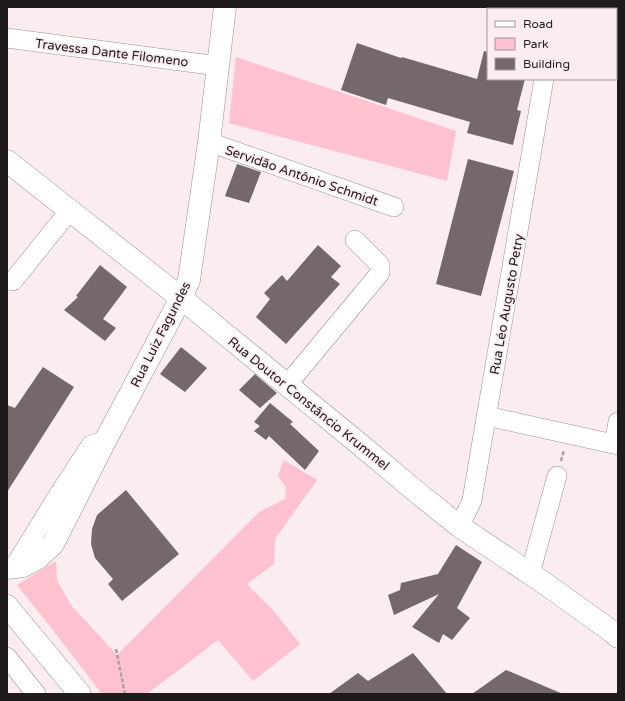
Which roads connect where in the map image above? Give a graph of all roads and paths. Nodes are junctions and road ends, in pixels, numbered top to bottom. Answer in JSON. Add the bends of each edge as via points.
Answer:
{"nodes":[{"id":1,"x":225,"y":7,"type":"edge"},
{"id":2,"x":7,"y":38,"type":"edge"},
{"id":3,"x":218,"y":66,"type":"junction"},
{"id":4,"x":544,"y":80,"type":"edge"},
{"id":5,"x":209,"y":142,"type":"junction"},
{"id":6,"x":7,"y":161,"type":"edge"},
{"id":7,"x":394,"y":207,"type":"dead end"},
{"id":8,"x":70,"y":210,"type":"junction"},
{"id":9,"x":355,"y":240,"type":"dead end"},
{"id":10,"x":13,"y":281,"type":"dead end"},
{"id":11,"x":181,"y":298,"type":"junction"},
{"id":12,"x":287,"y":385,"type":"junction"},
{"id":13,"x":486,"y":416,"type":"junction"},
{"id":14,"x":618,"y":422,"type":"edge"},
{"id":15,"x":569,"y":434,"type":"junction"},
{"id":16,"x":105,"y":441,"type":"junction"},
{"id":17,"x":616,"y":445,"type":"edge"},
{"id":18,"x":557,"y":476,"type":"joint"},
{"id":19,"x":55,"y":499,"type":"junction"},
{"id":20,"x":66,"y":519,"type":"junction"},
{"id":21,"x":459,"y":526,"type":"junction"},
{"id":22,"x":13,"y":563,"type":"edge"},
{"id":23,"x":530,"y":574,"type":"junction"},
{"id":24,"x":7,"y":606,"type":"edge"},
{"id":25,"x":618,"y":638,"type":"edge"},
{"id":26,"x":116,"y":649,"type":"dead end"},
{"id":27,"x":7,"y":657,"type":"edge"},
{"id":28,"x":36,"y":694,"type":"edge"},
{"id":29,"x":80,"y":694,"type":"edge"},
{"id":30,"x":125,"y":694,"type":"edge"}],
"edges":[{"from":1,"to":3,"type":"main road","name":"Rua Luiz Fagundes"},
{"from":2,"to":3,"type":"street","name":"Travessa Dante Filomeno"},
{"from":3,"to":5,"type":"main road","name":"Rua Luiz Fagundes"},
{"from":4,"to":13,"type":"street","name":"Rua Léo Augusto Petry"},
{"from":5,"to":7,"type":"street","name":"Servidão Antônio Schmidt"},
{"from":5,"to":11,"type":"main road","name":"Rua Luiz Fagundes","via":[[189,280]]},
{"from":6,"to":8,"type":"main road","name":"Rua Doutor Constâncio Krummel"},
{"from":8,"to":10,"type":"street"},
{"from":8,"to":11,"type":"main road","name":"Rua Doutor Constâncio Krummel"},
{"from":9,"to":12,"type":"street","via":[[380,265],[380,273]]},
{"from":11,"to":12,"type":"main road","name":"Rua Doutor Constâncio Krummel"},
{"from":11,"to":16,"type":"main road","name":"Rua Luiz Fagundes"},
{"from":12,"to":21,"type":"main road","name":"Rua Doutor Constâncio Krummel"},
{"from":13,"to":15,"type":"street"},
{"from":13,"to":21,"type":"street","name":"Rua Léo Augusto Petry","via":[[472,500]]},
{"from":14,"to":17,"type":"street"},
{"from":15,"to":17,"type":"street"},
{"from":15,"to":18,"type":"path"},
{"from":16,"to":19,"type":"street","via":[[91,445]]},
{"from":16,"to":20,"type":"main road","name":"Rua Luiz Fagundes"},
{"from":18,"to":23,"type":"street"},
{"from":19,"to":20,"type":"street"},
{"from":19,"to":22,"type":"street"},
{"from":20,"to":22,"type":"main road","name":"Rua Luiz Fagundes","via":[[53,544],[38,558],[23,566]]},
{"from":21,"to":23,"type":"main road","name":"Rua Doutor Constâncio Krummel"},
{"from":23,"to":25,"type":"main road","name":"Rua Doutor Constâncio Krummel"},
{"from":24,"to":29,"type":"main road"},
{"from":26,"to":30,"type":"path"},
{"from":27,"to":28,"type":"street"}]}
